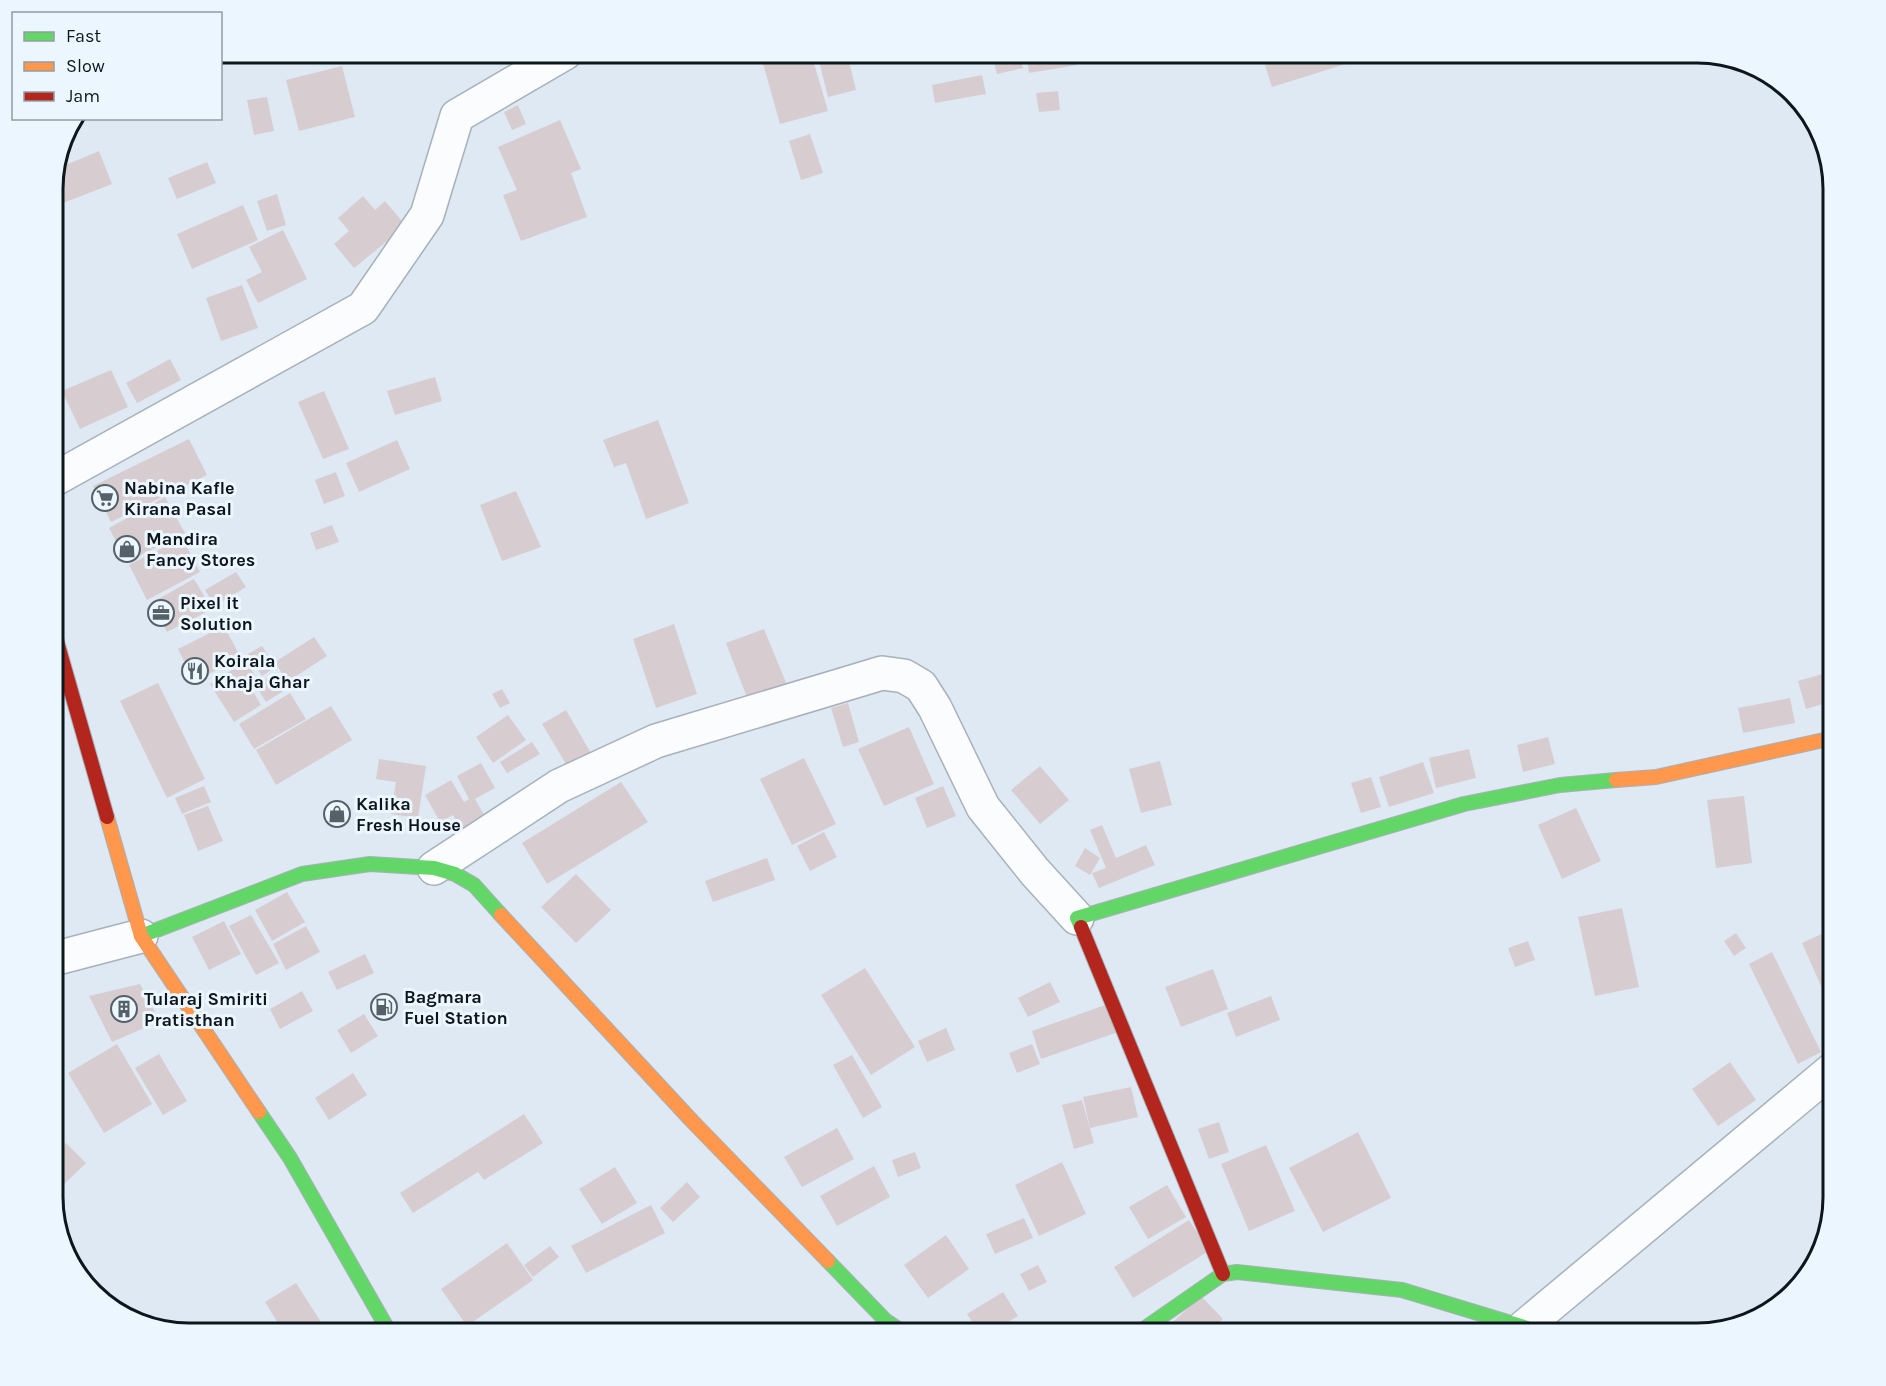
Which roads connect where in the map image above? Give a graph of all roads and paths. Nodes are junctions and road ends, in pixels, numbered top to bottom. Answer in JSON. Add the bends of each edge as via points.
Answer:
{"nodes":[{"id":1,"x":546,"y":63,"type":"edge"},
{"id":2,"x":63,"y":474,"type":"edge"},
{"id":3,"x":63,"y":663,"type":"edge"},
{"id":4,"x":1823,"y":740,"type":"edge"},
{"id":5,"x":434,"y":868,"type":"junction"},
{"id":6,"x":1077,"y":918,"type":"junction"},
{"id":7,"x":141,"y":936,"type":"junction"},
{"id":8,"x":63,"y":956,"type":"edge"},
{"id":9,"x":1823,"y":1078,"type":"edge"},
{"id":10,"x":1223,"y":1274,"type":"junction"},
{"id":11,"x":384,"y":1323,"type":"edge"},
{"id":12,"x":889,"y":1323,"type":"edge"},
{"id":13,"x":1154,"y":1323,"type":"edge"},
{"id":14,"x":1508,"y":1323,"type":"edge"},
{"id":15,"x":1539,"y":1323,"type":"edge"}],
"edges":[{"from":1,"to":2,"type":"street","via":[[457,116],[427,215],[363,308]]},
{"from":3,"to":7,"type":"street"},
{"from":4,"to":6,"type":"street","via":[[1656,777],[1560,785],[1464,804]]},
{"from":5,"to":6,"type":"street","via":[[559,786],[656,741],[882,673],[904,676],[921,686],[983,807]]},
{"from":5,"to":7,"type":"street","via":[[370,864],[303,873]]},
{"from":5,"to":12,"type":"street","via":[[474,885],[692,1121]]},
{"from":6,"to":10,"type":"street"},
{"from":7,"to":8,"type":"street"},
{"from":7,"to":11,"type":"street","via":[[290,1158]]},
{"from":9,"to":15,"type":"street"},
{"from":10,"to":13,"type":"street"},
{"from":10,"to":14,"type":"street","via":[[1237,1272],[1402,1290]]}]}
